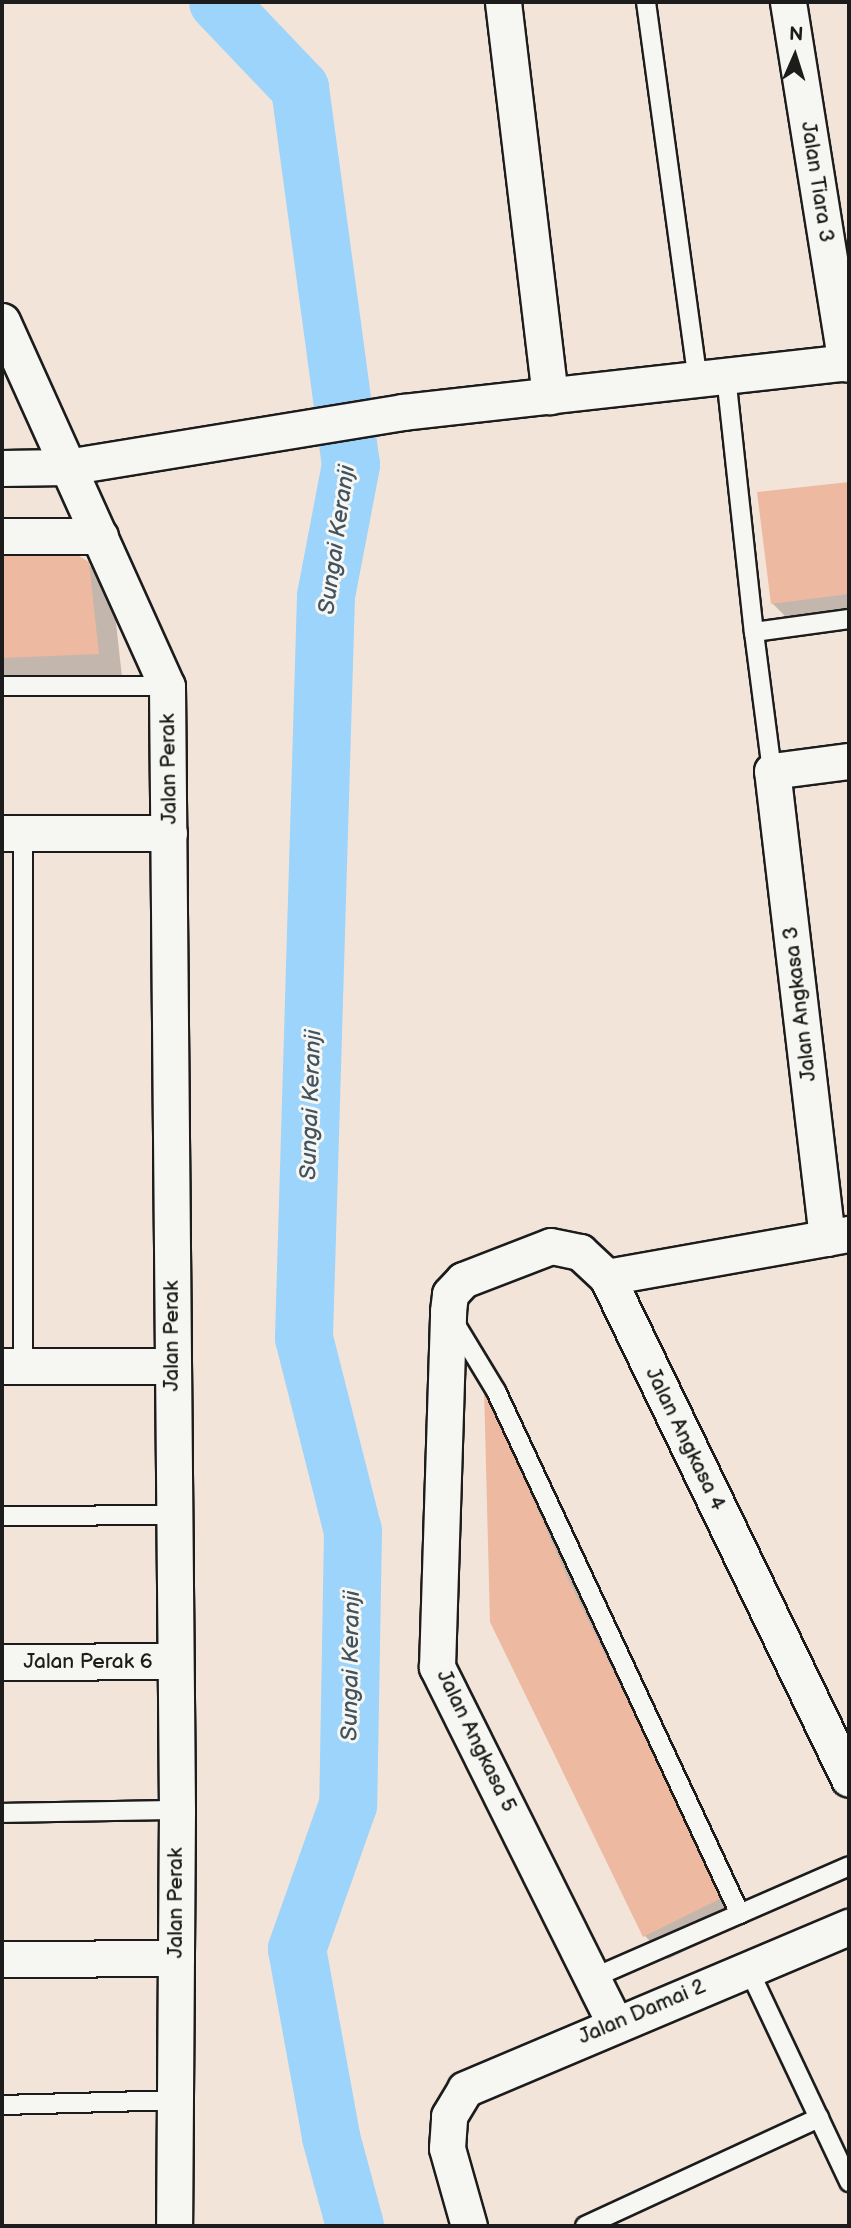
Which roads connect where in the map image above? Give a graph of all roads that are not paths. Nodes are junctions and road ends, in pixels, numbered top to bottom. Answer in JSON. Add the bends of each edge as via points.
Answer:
{"nodes":[{"id":1,"x":503,"y":2,"type":"edge"},
{"id":2,"x":646,"y":2,"type":"edge"},
{"id":3,"x":788,"y":2,"type":"edge"},
{"id":4,"x":2,"y":321,"type":"edge"},
{"id":5,"x":848,"y":362,"type":"edge"},
{"id":6,"x":712,"y":378,"type":"junction"},
{"id":7,"x":550,"y":396,"type":"junction"},
{"id":8,"x":67,"y":467,"type":"junction"},
{"id":9,"x":2,"y":468,"type":"edge"},
{"id":10,"x":2,"y":536,"type":"edge"},
{"id":11,"x":100,"y":536,"type":"junction"},
{"id":12,"x":849,"y":619,"type":"edge"},
{"id":13,"x":754,"y":632,"type":"junction"},
{"id":14,"x":2,"y":686,"type":"edge"},
{"id":15,"x":167,"y":686,"type":"junction"},
{"id":16,"x":849,"y":761,"type":"edge"},
{"id":17,"x":772,"y":771,"type":"junction"},
{"id":18,"x":12,"y":833,"type":"edge"},
{"id":19,"x":169,"y":833,"type":"junction"},
{"id":20,"x":838,"y":1236,"type":"edge"},
{"id":21,"x":607,"y":1277,"type":"junction"},
{"id":22,"x":448,"y":1311,"type":"junction"},
{"id":23,"x":12,"y":1366,"type":"edge"},
{"id":24,"x":172,"y":1366,"type":"junction"},
{"id":25,"x":173,"y":1515,"type":"junction"},
{"id":26,"x":2,"y":1516,"type":"edge"},
{"id":27,"x":174,"y":1661,"type":"junction"},
{"id":28,"x":2,"y":1662,"type":"edge"},
{"id":29,"x":849,"y":1779,"type":"edge"},
{"id":30,"x":177,"y":1810,"type":"junction"},
{"id":31,"x":2,"y":1813,"type":"edge"},
{"id":32,"x":849,"y":1866,"type":"edge"},
{"id":33,"x":740,"y":1914,"type":"junction"},
{"id":34,"x":849,"y":1927,"type":"edge"},
{"id":35,"x":176,"y":1958,"type":"junction"},
{"id":36,"x":2,"y":1959,"type":"edge"},
{"id":37,"x":748,"y":1968,"type":"junction"},
{"id":38,"x":593,"y":1978,"type":"junction"},
{"id":39,"x":614,"y":2022,"type":"junction"},
{"id":40,"x":176,"y":2100,"type":"junction"},
{"id":41,"x":2,"y":2105,"type":"edge"},
{"id":42,"x":819,"y":2118,"type":"junction"},
{"id":43,"x":849,"y":2182,"type":"edge"},
{"id":44,"x":174,"y":2226,"type":"edge"},
{"id":45,"x":470,"y":2226,"type":"edge"},
{"id":46,"x":584,"y":2226,"type":"edge"}],
"edges":[{"from":1,"to":7,"type":"street"},
{"from":2,"to":6,"type":"lane"},
{"from":3,"to":5,"type":"street","name":"Jalan Tiara 3"},
{"from":4,"to":8,"type":"street","name":"Jalan Perak"},
{"from":5,"to":6,"type":"street"},
{"from":6,"to":7,"type":"street"},
{"from":6,"to":13,"type":"lane"},
{"from":7,"to":8,"type":"street","via":[[402,412]]},
{"from":8,"to":9,"type":"street"},
{"from":8,"to":11,"type":"street","name":"Jalan Perak"},
{"from":10,"to":11,"type":"street"},
{"from":11,"to":15,"type":"street","name":"Jalan Perak"},
{"from":12,"to":13,"type":"lane"},
{"from":13,"to":17,"type":"lane"},
{"from":14,"to":15,"type":"lane"},
{"from":15,"to":19,"type":"street","name":"Jalan Perak"},
{"from":16,"to":17,"type":"street"},
{"from":17,"to":20,"type":"street","name":"Jalan Angkasa 3"},
{"from":18,"to":19,"type":"street"},
{"from":18,"to":23,"type":"lane"},
{"from":19,"to":24,"type":"street","name":"Jalan Perak"},
{"from":20,"to":21,"type":"street"},
{"from":21,"to":22,"type":"street","name":"Jalan Angkasa 4","via":[[580,1252],[551,1246],[463,1280]]},
{"from":21,"to":29,"type":"street","name":"Jalan Angkasa 4"},
{"from":22,"to":33,"type":"lane","via":[[496,1391]]},
{"from":22,"to":38,"type":"street","name":"Jalan Angkasa 5","via":[[437,1667]]},
{"from":23,"to":24,"type":"street"},
{"from":24,"to":25,"type":"street","name":"Jalan Perak"},
{"from":25,"to":26,"type":"lane"},
{"from":25,"to":27,"type":"street","name":"Jalan Perak"},
{"from":27,"to":28,"type":"street","name":"Jalan Perak 6"},
{"from":27,"to":30,"type":"street","name":"Jalan Perak"},
{"from":30,"to":31,"type":"lane"},
{"from":30,"to":35,"type":"street","name":"Jalan Perak"},
{"from":32,"to":33,"type":"lane"},
{"from":33,"to":38,"type":"lane"},
{"from":34,"to":37,"type":"street","name":"Jalan Damai 2"},
{"from":35,"to":36,"type":"street"},
{"from":35,"to":40,"type":"street","name":"Jalan Perak"},
{"from":37,"to":39,"type":"street","name":"Jalan Damai 2"},
{"from":37,"to":42,"type":"lane"},
{"from":38,"to":39,"type":"street","name":"Jalan Angkasa 5"},
{"from":39,"to":45,"type":"street","name":"Jalan Damai 2","via":[[464,2089],[449,2116],[447,2148]]},
{"from":40,"to":41,"type":"lane"},
{"from":40,"to":44,"type":"street","name":"Jalan Perak"},
{"from":42,"to":43,"type":"lane"},
{"from":42,"to":46,"type":"lane"}]}
